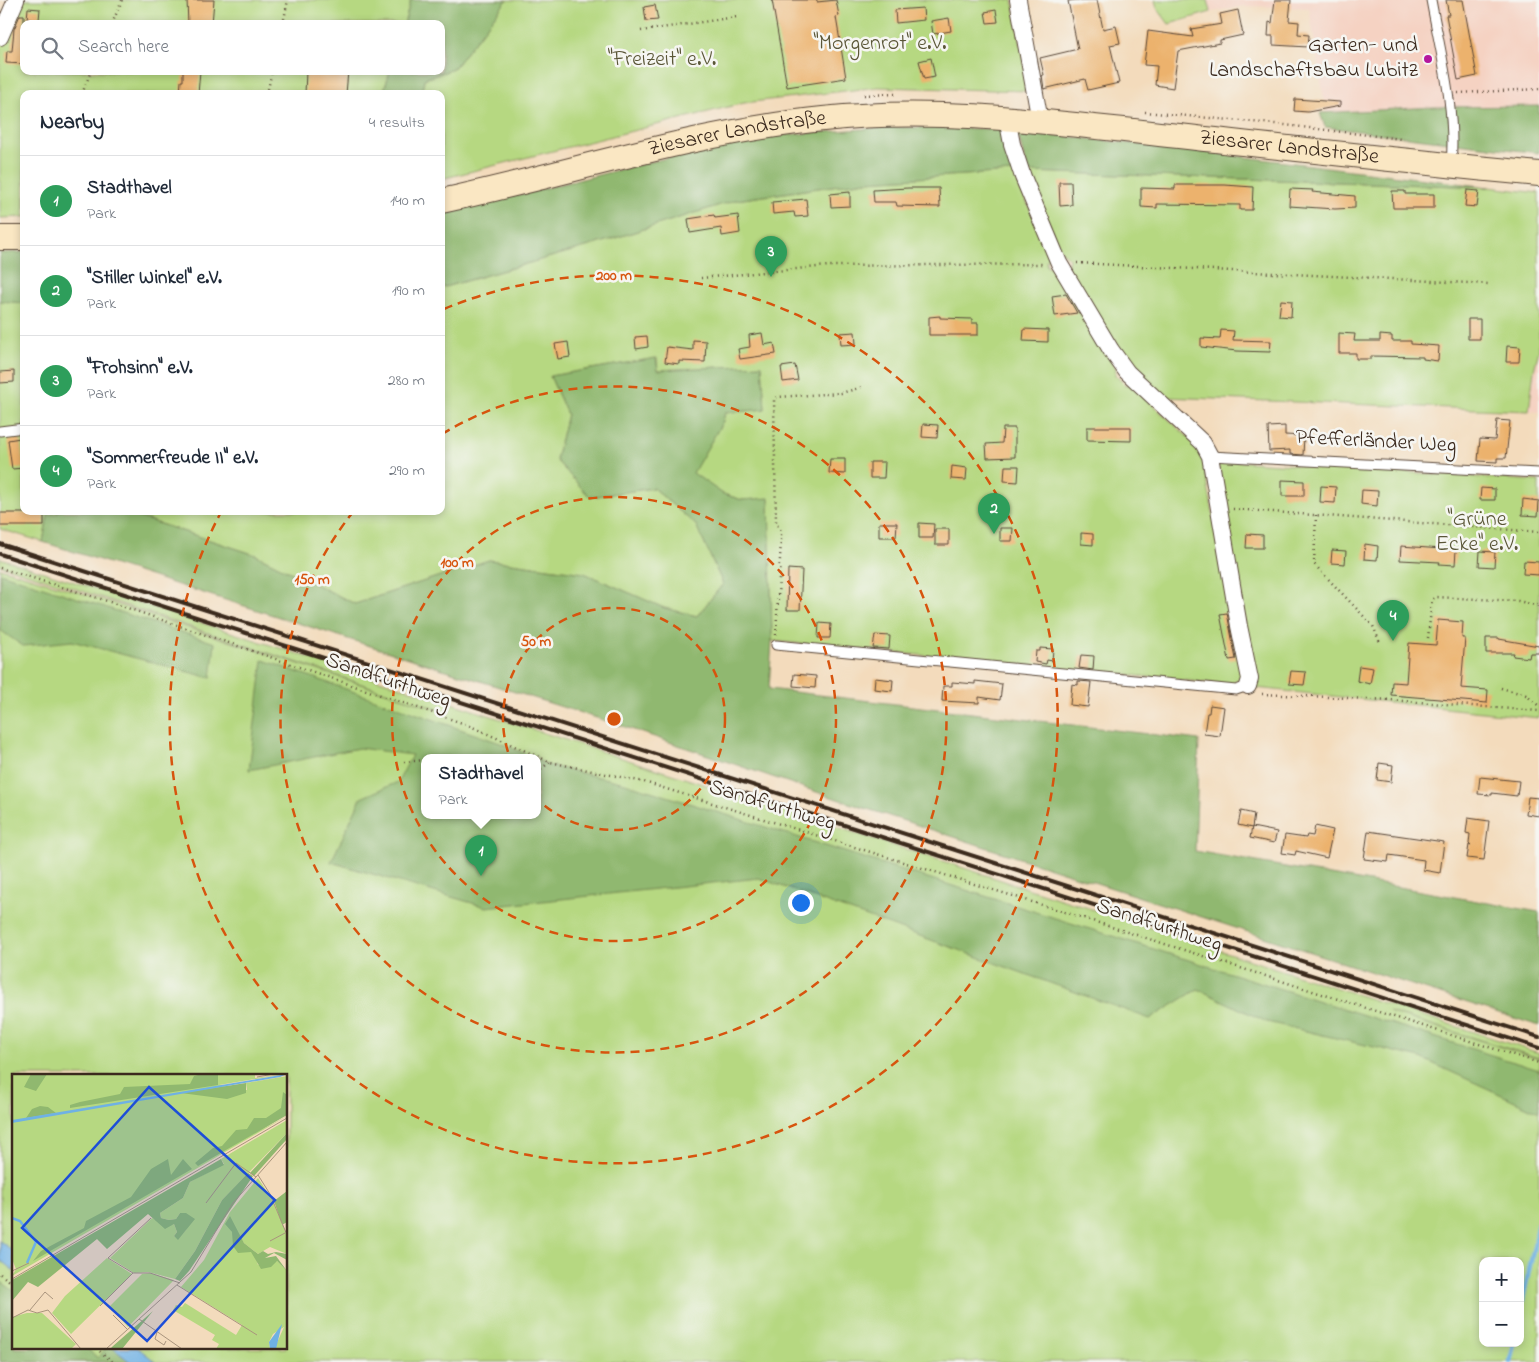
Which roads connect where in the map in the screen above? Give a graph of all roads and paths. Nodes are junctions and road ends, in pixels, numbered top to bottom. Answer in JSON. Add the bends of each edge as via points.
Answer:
{"nodes":[{"id":1,"x":16,"y":0,"type":"edge"},
{"id":2,"x":122,"y":0,"type":"edge"},
{"id":3,"x":288,"y":0,"type":"edge"},
{"id":4,"x":1018,"y":0,"type":"edge"},
{"id":5,"x":1431,"y":0,"type":"edge"},
{"id":6,"x":736,"y":17,"type":"dead end"},
{"id":7,"x":114,"y":20,"type":"edge"},
{"id":8,"x":284,"y":20,"type":"edge"},
{"id":9,"x":641,"y":31,"type":"dead end"},
{"id":10,"x":0,"y":37,"type":"edge"},
{"id":11,"x":90,"y":75,"type":"edge"},
{"id":12,"x":271,"y":75,"type":"edge"},
{"id":13,"x":1539,"y":89,"type":"edge"},
{"id":14,"x":84,"y":90,"type":"edge"},
{"id":15,"x":268,"y":90,"type":"edge"},
{"id":16,"x":1449,"y":93,"type":"junction"},
{"id":17,"x":1007,"y":118,"type":"junction"},
{"id":18,"x":1040,"y":121,"type":"junction"},
{"id":19,"x":1451,"y":166,"type":"junction"},
{"id":20,"x":1539,"y":174,"type":"edge"},
{"id":21,"x":445,"y":200,"type":"edge"},
{"id":22,"x":0,"y":238,"type":"edge"},
{"id":23,"x":20,"y":238,"type":"edge"},
{"id":24,"x":1068,"y":262,"type":"dead end"},
{"id":25,"x":1046,"y":264,"type":"dead end"},
{"id":26,"x":701,"y":278,"type":"dead end"},
{"id":27,"x":1489,"y":284,"type":"dead end"},
{"id":28,"x":863,"y":387,"type":"dead end"},
{"id":29,"x":20,"y":428,"type":"edge"},
{"id":30,"x":0,"y":431,"type":"edge"},
{"id":31,"x":1210,"y":456,"type":"junction"},
{"id":32,"x":1539,"y":473,"type":"edge"},
{"id":33,"x":1226,"y":509,"type":"dead end"},
{"id":34,"x":1316,"y":515,"type":"junction"},
{"id":35,"x":1539,"y":532,"type":"edge"},
{"id":36,"x":0,"y":568,"type":"edge"},
{"id":37,"x":1539,"y":606,"type":"edge"},
{"id":38,"x":1428,"y":638,"type":"dead end"},
{"id":39,"x":1380,"y":643,"type":"dead end"},
{"id":40,"x":776,"y":645,"type":"joint"},
{"id":41,"x":1501,"y":688,"type":"dead end"},
{"id":42,"x":1251,"y":690,"type":"junction"},
{"id":43,"x":1539,"y":706,"type":"edge"},
{"id":44,"x":1539,"y":711,"type":"edge"},
{"id":45,"x":532,"y":754,"type":"edge"},
{"id":46,"x":541,"y":758,"type":"edge"},
{"id":47,"x":421,"y":760,"type":"edge"},
{"id":48,"x":404,"y":762,"type":"dead end"},
{"id":49,"x":550,"y":762,"type":"junction"},
{"id":50,"x":541,"y":769,"type":"edge"},
{"id":51,"x":1539,"y":1063,"type":"edge"},
{"id":52,"x":0,"y":1274,"type":"edge"},
{"id":53,"x":12,"y":1283,"type":"edge"},
{"id":54,"x":98,"y":1350,"type":"edge"},
{"id":55,"x":113,"y":1362,"type":"edge"}],
"edges":[{"from":1,"to":10,"type":"street"},
{"from":2,"to":7,"type":"path"},
{"from":3,"to":8,"type":"path"},
{"from":4,"to":18,"type":"street"},
{"from":5,"to":16,"type":"lane"},
{"from":6,"to":9,"type":"path"},
{"from":11,"to":14,"type":"path"},
{"from":12,"to":15,"type":"path"},
{"from":13,"to":16,"type":"path"},
{"from":16,"to":19,"type":"lane","via":[[1453,146]]},
{"from":17,"to":18,"type":"main road","name":"Ziesarer Landstraße"},
{"from":17,"to":21,"type":"main road","name":"Ziesarer Landstraße","via":[[886,115],[824,118],[755,127]]},
{"from":17,"to":31,"type":"street","via":[[1023,177],[1059,262],[1111,350],[1128,372],[1204,443]]},
{"from":18,"to":19,"type":"main road","name":"Ziesarer Landstraße"},
{"from":19,"to":20,"type":"main road","name":"Ziesarer Landstraße"},
{"from":22,"to":23,"type":"main road"},
{"from":24,"to":27,"type":"path"},
{"from":25,"to":26,"type":"path","via":[[828,266]]},
{"from":28,"to":40,"type":"path","via":[[842,393],[774,399],[776,523],[781,540]]},
{"from":29,"to":30,"type":"lane"},
{"from":31,"to":32,"type":"lane","name":"Pfefferländer Weg"},
{"from":31,"to":42,"type":"street"},
{"from":33,"to":34,"type":"path"},
{"from":34,"to":35,"type":"path"},
{"from":34,"to":39,"type":"path","via":[[1314,564],[1373,626]]},
{"from":36,"to":45,"type":"path","name":"Sandfurthweg","via":[[101,599],[468,725]]},
{"from":37,"to":38,"type":"path","via":[[1518,601],[1435,597]]},
{"from":40,"to":42,"type":"lane"},
{"from":41,"to":43,"type":"path","via":[[1526,695]]},
{"from":42,"to":44,"type":"path"},
{"from":46,"to":49,"type":"path","name":"Sandfurthweg"},
{"from":47,"to":48,"type":"path"},
{"from":49,"to":50,"type":"path"},
{"from":49,"to":51,"type":"path","name":"Sandfurthweg","via":[[644,782]]},
{"from":52,"to":53,"type":"path"},
{"from":54,"to":55,"type":"path"}]}
